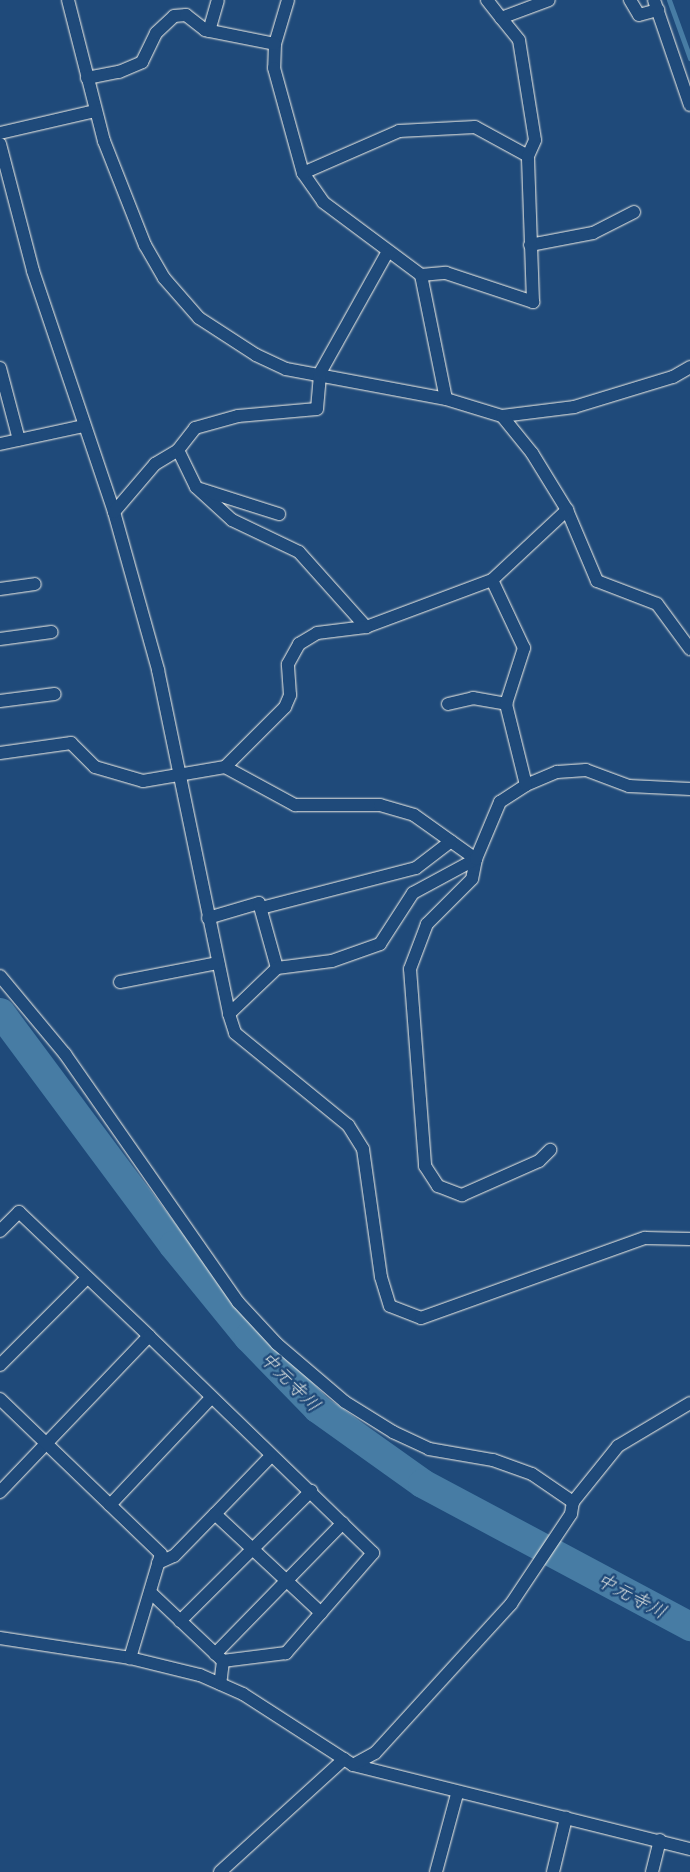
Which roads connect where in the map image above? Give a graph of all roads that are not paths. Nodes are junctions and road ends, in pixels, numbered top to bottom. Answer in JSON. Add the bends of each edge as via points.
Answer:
{"nodes":[{"id":1,"x":68,"y":0,"type":"edge"},
{"id":2,"x":218,"y":0,"type":"edge"},
{"id":3,"x":288,"y":0,"type":"edge"},
{"id":4,"x":487,"y":0,"type":"edge"},
{"id":5,"x":549,"y":0,"type":"edge"},
{"id":6,"x":630,"y":0,"type":"edge"},
{"id":7,"x":656,"y":5,"type":"edge"},
{"id":8,"x":501,"y":18,"type":"junction"},
{"id":9,"x":209,"y":31,"type":"junction"},
{"id":10,"x":275,"y":44,"type":"junction"},
{"id":11,"x":87,"y":78,"type":"junction"},
{"id":12,"x":690,"y":104,"type":"edge"},
{"id":13,"x":95,"y":111,"type":"junction"},
{"id":14,"x":0,"y":133,"type":"edge"},
{"id":15,"x":0,"y":144,"type":"edge"},
{"id":16,"x":528,"y":156,"type":"junction"},
{"id":17,"x":303,"y":172,"type":"junction"},
{"id":18,"x":634,"y":212,"type":"dead end"},
{"id":19,"x":530,"y":244,"type":"junction"},
{"id":20,"x":387,"y":253,"type":"junction"},
{"id":21,"x":421,"y":275,"type":"junction"},
{"id":22,"x":690,"y":367,"type":"edge"},
{"id":23,"x":320,"y":373,"type":"junction"},
{"id":24,"x":1,"y":376,"type":"edge"},
{"id":25,"x":446,"y":399,"type":"junction"},
{"id":26,"x":502,"y":416,"type":"junction"},
{"id":27,"x":84,"y":426,"type":"junction"},
{"id":28,"x":19,"y":440,"type":"junction"},
{"id":29,"x":0,"y":444,"type":"edge"},
{"id":30,"x":178,"y":450,"type":"junction"},
{"id":31,"x":196,"y":487,"type":"junction"},
{"id":32,"x":567,"y":510,"type":"junction"},
{"id":33,"x":114,"y":512,"type":"junction"},
{"id":34,"x":279,"y":514,"type":"dead end"},
{"id":35,"x":492,"y":580,"type":"junction"},
{"id":36,"x":35,"y":584,"type":"dead end"},
{"id":37,"x":0,"y":589,"type":"edge"},
{"id":38,"x":366,"y":627,"type":"junction"},
{"id":39,"x":52,"y":632,"type":"dead end"},
{"id":40,"x":0,"y":638,"type":"edge"},
{"id":41,"x":690,"y":649,"type":"edge"},
{"id":42,"x":55,"y":694,"type":"dead end"},
{"id":43,"x":0,"y":701,"type":"edge"},
{"id":44,"x":448,"y":704,"type":"dead end"},
{"id":45,"x":506,"y":704,"type":"junction"},
{"id":46,"x":0,"y":753,"type":"edge"},
{"id":47,"x":225,"y":766,"type":"junction"},
{"id":48,"x":178,"y":776,"type":"junction"},
{"id":49,"x":526,"y":785,"type":"junction"},
{"id":50,"x":690,"y":789,"type":"edge"},
{"id":51,"x":451,"y":840,"type":"junction"},
{"id":52,"x":476,"y":860,"type":"junction"},
{"id":53,"x":261,"y":908,"type":"junction"},
{"id":54,"x":208,"y":918,"type":"junction"},
{"id":55,"x":218,"y":963,"type":"junction"},
{"id":56,"x":277,"y":968,"type":"junction"},
{"id":57,"x":0,"y":976,"type":"edge"},
{"id":58,"x":120,"y":982,"type":"dead end"},
{"id":59,"x":229,"y":1014,"type":"junction"},
{"id":60,"x":550,"y":1150,"type":"dead end"},
{"id":61,"x":0,"y":1231,"type":"edge"},
{"id":62,"x":690,"y":1240,"type":"edge"},
{"id":63,"x":88,"y":1278,"type":"junction"},
{"id":64,"x":149,"y":1336,"type":"junction"},
{"id":65,"x":0,"y":1365,"type":"edge"},
{"id":66,"x":0,"y":1398,"type":"edge"},
{"id":67,"x":211,"y":1398,"type":"junction"},
{"id":68,"x":690,"y":1403,"type":"edge"},
{"id":69,"x":48,"y":1445,"type":"junction"},
{"id":70,"x":270,"y":1458,"type":"junction"},
{"id":71,"x":312,"y":1491,"type":"junction"},
{"id":72,"x":0,"y":1492,"type":"edge"},
{"id":73,"x":110,"y":1505,"type":"junction"},
{"id":74,"x":572,"y":1508,"type":"junction"},
{"id":75,"x":215,"y":1514,"type":"junction"},
{"id":76,"x":343,"y":1523,"type":"junction"},
{"id":77,"x":253,"y":1549,"type":"junction"},
{"id":78,"x":158,"y":1563,"type":"junction"},
{"id":79,"x":287,"y":1580,"type":"junction"},
{"id":80,"x":150,"y":1592,"type":"junction"},
{"id":81,"x":321,"y":1613,"type":"junction"},
{"id":82,"x":180,"y":1621,"type":"junction"},
{"id":83,"x":0,"y":1638,"type":"edge"},
{"id":84,"x":219,"y":1657,"type":"junction"},
{"id":85,"x":130,"y":1658,"type":"junction"},
{"id":86,"x":220,"y":1684,"type":"junction"},
{"id":87,"x":349,"y":1762,"type":"junction"},
{"id":88,"x":457,"y":1794,"type":"junction"},
{"id":89,"x":566,"y":1818,"type":"junction"},
{"id":90,"x":660,"y":1840,"type":"junction"},
{"id":91,"x":690,"y":1849,"type":"edge"},
{"id":92,"x":220,"y":1872,"type":"edge"},
{"id":93,"x":436,"y":1872,"type":"edge"},
{"id":94,"x":553,"y":1872,"type":"edge"},
{"id":95,"x":652,"y":1872,"type":"edge"}],
"edges":[{"from":1,"to":11,"type":"street"},
{"from":2,"to":9,"type":"street"},
{"from":3,"to":10,"type":"street"},
{"from":4,"to":8,"type":"street"},
{"from":5,"to":8,"type":"street"},
{"from":6,"to":7,"type":"street","via":[[639,15]]},
{"from":7,"to":12,"type":"street"},
{"from":8,"to":16,"type":"street","via":[[519,40],[527,76],[535,140]]},
{"from":9,"to":10,"type":"street"},
{"from":9,"to":11,"type":"street","via":[[186,15],[174,16],[156,33],[142,62],[120,72]]},
{"from":10,"to":17,"type":"street","via":[[274,68]]},
{"from":11,"to":13,"type":"street"},
{"from":13,"to":14,"type":"street"},
{"from":13,"to":23,"type":"street","via":[[145,245],[181,300],[199,318],[256,355],[286,369]]},
{"from":15,"to":27,"type":"street","via":[[33,271]]},
{"from":16,"to":17,"type":"street","via":[[475,127],[399,131]]},
{"from":16,"to":19,"type":"street"},
{"from":17,"to":20,"type":"street","via":[[322,202]]},
{"from":18,"to":19,"type":"street","via":[[593,232]]},
{"from":19,"to":21,"type":"street","via":[[533,302],[446,273]]},
{"from":20,"to":21,"type":"street"},
{"from":20,"to":23,"type":"street"},
{"from":21,"to":25,"type":"street"},
{"from":22,"to":26,"type":"street","via":[[673,377],[574,407]]},
{"from":23,"to":25,"type":"street"},
{"from":23,"to":30,"type":"street","via":[[317,409],[209,422],[195,428]]},
{"from":24,"to":28,"type":"street"},
{"from":25,"to":26,"type":"street"},
{"from":26,"to":32,"type":"street","via":[[532,453]]},
{"from":27,"to":28,"type":"street"},
{"from":27,"to":33,"type":"street"},
{"from":28,"to":29,"type":"street"},
{"from":30,"to":31,"type":"street"},
{"from":30,"to":33,"type":"street","via":[[155,464]]},
{"from":31,"to":34,"type":"street"},
{"from":31,"to":38,"type":"street","via":[[232,520],[299,552]]},
{"from":32,"to":35,"type":"street"},
{"from":32,"to":41,"type":"street","via":[[597,581],[657,604]]},
{"from":33,"to":48,"type":"street","via":[[158,670]]},
{"from":35,"to":38,"type":"street"},
{"from":35,"to":45,"type":"street","via":[[524,648]]},
{"from":36,"to":37,"type":"street"},
{"from":38,"to":47,"type":"street","via":[[316,633],[299,644],[288,664],[290,694],[285,707]]},
{"from":39,"to":40,"type":"street"},
{"from":42,"to":43,"type":"street"},
{"from":44,"to":45,"type":"street","via":[[473,698]]},
{"from":45,"to":49,"type":"street"},
{"from":46,"to":48,"type":"street","via":[[71,743],[96,767],[114,776],[143,781]]},
{"from":47,"to":48,"type":"street"},
{"from":47,"to":51,"type":"street","via":[[295,805],[380,805],[414,815]]},
{"from":48,"to":54,"type":"street"},
{"from":49,"to":50,"type":"street","via":[[557,772],[586,770],[629,786]]},
{"from":49,"to":52,"type":"street","via":[[500,802]]},
{"from":51,"to":52,"type":"street"},
{"from":51,"to":53,"type":"street","via":[[416,868]]},
{"from":52,"to":56,"type":"street","via":[[413,893],[380,944],[332,961]]},
{"from":52,"to":60,"type":"street","via":[[472,879],[427,924],[410,969],[425,1166],[438,1186],[462,1195],[539,1161]]},
{"from":53,"to":54,"type":"street","via":[[259,903]]},
{"from":53,"to":56,"type":"street"},
{"from":54,"to":55,"type":"street"},
{"from":55,"to":58,"type":"street"},
{"from":55,"to":59,"type":"street"},
{"from":56,"to":59,"type":"street"},
{"from":57,"to":74,"type":"street","via":[[65,1054],[238,1302],[277,1344],[345,1402],[393,1432],[428,1449],[493,1460],[532,1474]]},
{"from":59,"to":62,"type":"street","via":[[235,1033],[348,1125],[363,1149],[381,1276],[390,1306],[412,1316],[452,1310],[645,1238]]},
{"from":61,"to":63,"type":"street","via":[[18,1212]]},
{"from":63,"to":64,"type":"street"},
{"from":63,"to":65,"type":"street"},
{"from":64,"to":67,"type":"street"},
{"from":64,"to":69,"type":"street"},
{"from":66,"to":69,"type":"street"},
{"from":67,"to":70,"type":"street"},
{"from":67,"to":73,"type":"street"},
{"from":68,"to":74,"type":"street","via":[[618,1446]]},
{"from":69,"to":72,"type":"street"},
{"from":69,"to":73,"type":"street"},
{"from":70,"to":71,"type":"street"},
{"from":70,"to":75,"type":"street"},
{"from":71,"to":76,"type":"street"},
{"from":71,"to":77,"type":"street"},
{"from":73,"to":78,"type":"street","via":[[161,1554]]},
{"from":74,"to":87,"type":"street","via":[[511,1604],[375,1753]]},
{"from":75,"to":77,"type":"street"},
{"from":75,"to":78,"type":"street","via":[[174,1556]]},
{"from":76,"to":79,"type":"street"},
{"from":76,"to":81,"type":"street","via":[[373,1554]]},
{"from":77,"to":79,"type":"street"},
{"from":77,"to":82,"type":"street"},
{"from":78,"to":80,"type":"street"},
{"from":79,"to":81,"type":"street"},
{"from":79,"to":84,"type":"street"},
{"from":80,"to":82,"type":"street"},
{"from":80,"to":85,"type":"street"},
{"from":81,"to":84,"type":"street","via":[[286,1653]]},
{"from":82,"to":84,"type":"street"},
{"from":83,"to":85,"type":"street"},
{"from":84,"to":86,"type":"street"},
{"from":85,"to":86,"type":"street"},
{"from":86,"to":87,"type":"street","via":[[276,1713]]},
{"from":87,"to":88,"type":"street"},
{"from":87,"to":92,"type":"street"},
{"from":88,"to":89,"type":"street"},
{"from":88,"to":93,"type":"street"},
{"from":89,"to":90,"type":"street"},
{"from":89,"to":94,"type":"street"},
{"from":90,"to":91,"type":"street"},
{"from":90,"to":95,"type":"street"}]}
